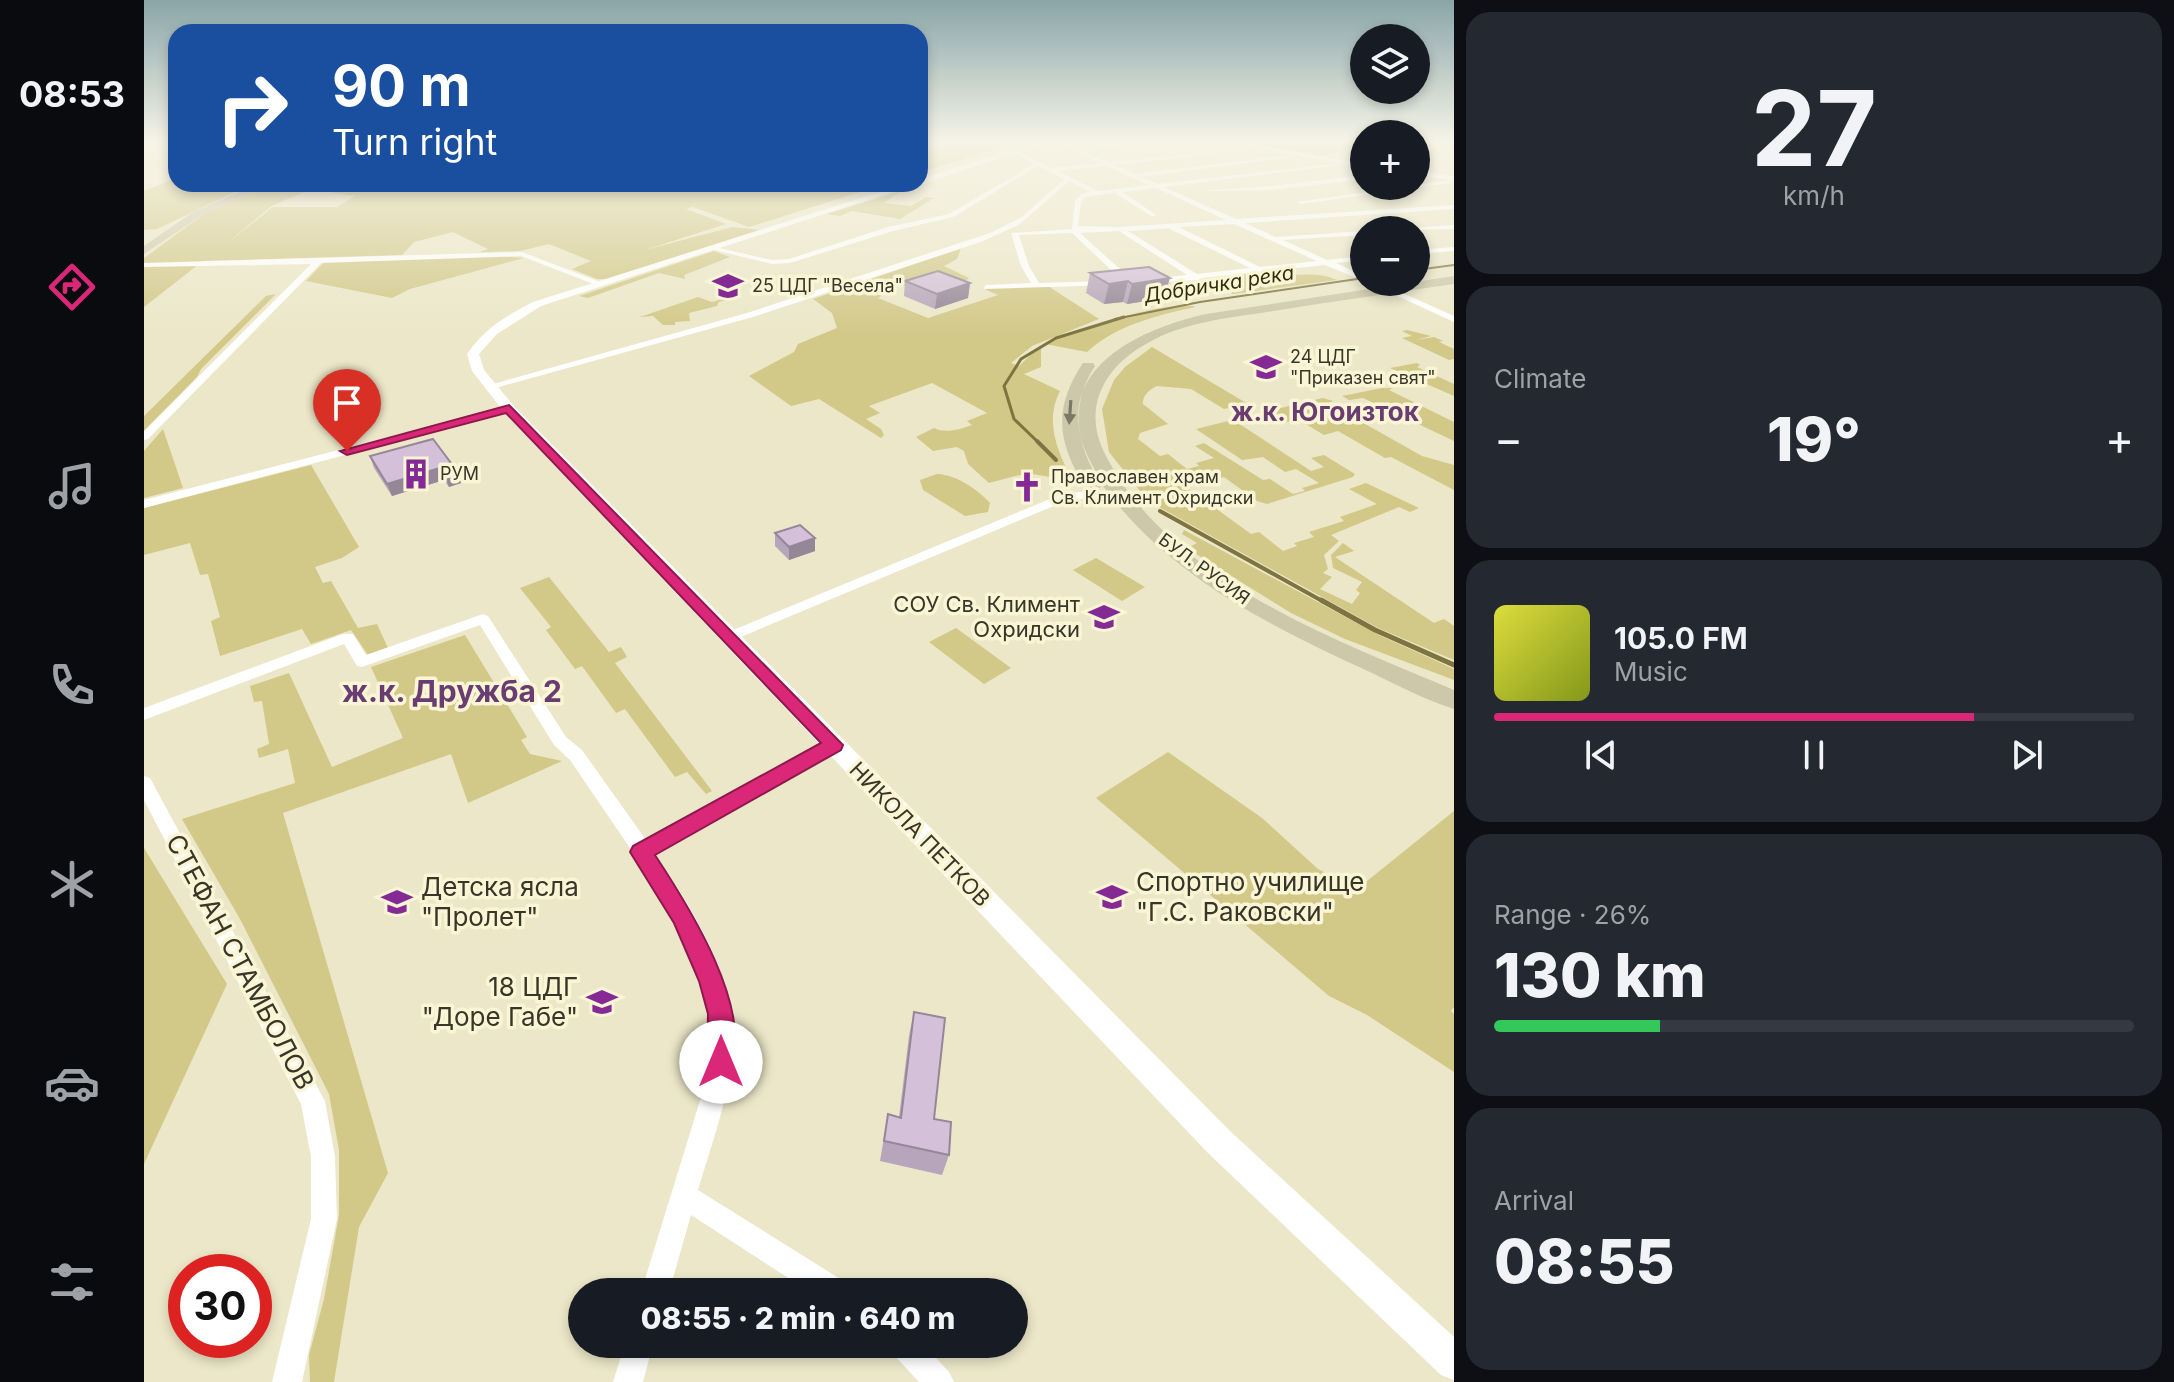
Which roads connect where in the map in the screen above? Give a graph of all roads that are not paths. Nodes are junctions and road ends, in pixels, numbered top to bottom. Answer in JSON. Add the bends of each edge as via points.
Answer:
{"nodes":[{"id":1,"x":214,"y":206,"type":"edge"},
{"id":2,"x":842,"y":206,"type":"edge"},
{"id":3,"x":967,"y":206,"type":"edge"},
{"id":4,"x":1036,"y":206,"type":"edge"},
{"id":5,"x":1077,"y":206,"type":"edge"},
{"id":6,"x":1140,"y":206,"type":"edge"},
{"id":7,"x":1206,"y":206,"type":"edge"},
{"id":8,"x":1311,"y":206,"type":"edge"},
{"id":9,"x":1454,"y":207,"type":"edge"},
{"id":10,"x":1153,"y":215,"type":"dead end"},
{"id":11,"x":1334,"y":216,"type":"junction"},
{"id":12,"x":1236,"y":220,"type":"junction"},
{"id":13,"x":1350,"y":224,"type":"edge"},
{"id":14,"x":1171,"y":225,"type":"junction"},
{"id":15,"x":1454,"y":227,"type":"edge"},
{"id":16,"x":1120,"y":229,"type":"junction"},
{"id":17,"x":1430,"y":229,"type":"edge"},
{"id":18,"x":1076,"y":231,"type":"junction"},
{"id":19,"x":1350,"y":232,"type":"edge"},
{"id":20,"x":1273,"y":238,"type":"junction"},
{"id":21,"x":710,"y":248,"type":"junction"},
{"id":22,"x":1454,"y":249,"type":"edge"},
{"id":23,"x":144,"y":251,"type":"edge"},
{"id":24,"x":1430,"y":251,"type":"edge"},
{"id":25,"x":1350,"y":260,"type":"edge"},
{"id":26,"x":316,"y":262,"type":"junction"},
{"id":27,"x":1328,"y":263,"type":"junction"},
{"id":28,"x":144,"y":265,"type":"edge"},
{"id":29,"x":1261,"y":271,"type":"junction"},
{"id":30,"x":1350,"y":272,"type":"edge"},
{"id":31,"x":1198,"y":278,"type":"junction"},
{"id":32,"x":1454,"y":278,"type":"edge"},
{"id":33,"x":1430,"y":279,"type":"edge"},
{"id":34,"x":1430,"y":279,"type":"edge"},
{"id":35,"x":599,"y":283,"type":"junction"},
{"id":36,"x":1130,"y":283,"type":"junction"},
{"id":37,"x":1036,"y":285,"type":"junction"},
{"id":38,"x":986,"y":287,"type":"dead end"},
{"id":39,"x":1350,"y":287,"type":"edge"},
{"id":40,"x":1350,"y":287,"type":"edge"},
{"id":41,"x":1404,"y":296,"type":"edge"},
{"id":42,"x":1424,"y":306,"type":"junction"},
{"id":43,"x":1454,"y":306,"type":"edge"},
{"id":44,"x":1454,"y":319,"type":"edge"},
{"id":45,"x":491,"y":386,"type":"junction"},
{"id":46,"x":509,"y":409,"type":"junction"},
{"id":47,"x":144,"y":437,"type":"edge"},
{"id":48,"x":1099,"y":494,"type":"junction"},
{"id":49,"x":144,"y":504,"type":"edge"},
{"id":50,"x":731,"y":636,"type":"junction"},
{"id":51,"x":1454,"y":700,"type":"edge"},
{"id":52,"x":144,"y":714,"type":"edge"},
{"id":53,"x":1454,"y":718,"type":"edge"},
{"id":54,"x":834,"y":745,"type":"junction"},
{"id":55,"x":144,"y":783,"type":"edge"},
{"id":56,"x":641,"y":852,"type":"junction"},
{"id":57,"x":685,"y":1196,"type":"junction"},
{"id":58,"x":659,"y":1278,"type":"edge"},
{"id":59,"x":813,"y":1278,"type":"edge"},
{"id":60,"x":635,"y":1358,"type":"edge"},
{"id":61,"x":916,"y":1358,"type":"edge"},
{"id":62,"x":1454,"y":1362,"type":"edge"},
{"id":63,"x":287,"y":1382,"type":"edge"},
{"id":64,"x":628,"y":1382,"type":"edge"},
{"id":65,"x":939,"y":1382,"type":"edge"}],
"edges":[{"from":1,"to":23,"type":"main road"},
{"from":2,"to":21,"type":"street","name":"НИКОЛА ПЕТКОВ"},
{"from":3,"to":21,"type":"street","via":[[951,216],[790,261]]},
{"from":4,"to":45,"type":"street","via":[[987,235],[807,299]]},
{"from":5,"to":18,"type":"street"},
{"from":6,"to":10,"type":"street"},
{"from":7,"to":12,"type":"street"},
{"from":8,"to":11,"type":"street"},
{"from":9,"to":11,"type":"street"},
{"from":11,"to":12,"type":"street"},
{"from":11,"to":13,"type":"street"},
{"from":12,"to":14,"type":"street"},
{"from":12,"to":20,"type":"street"},
{"from":14,"to":16,"type":"street"},
{"from":14,"to":29,"type":"street"},
{"from":15,"to":17,"type":"street"},
{"from":16,"to":18,"type":"street"},
{"from":16,"to":31,"type":"street"},
{"from":18,"to":36,"type":"street"},
{"from":18,"to":37,"type":"street","via":[[1015,233]]},
{"from":19,"to":20,"type":"street"},
{"from":20,"to":27,"type":"street"},
{"from":21,"to":35,"type":"street","name":"НИКОЛА ПЕТКОВ"},
{"from":22,"to":24,"type":"street"},
{"from":25,"to":27,"type":"street"},
{"from":26,"to":28,"type":"street"},
{"from":26,"to":35,"type":"street","via":[[522,254]]},
{"from":26,"to":47,"type":"street"},
{"from":27,"to":29,"type":"street"},
{"from":27,"to":30,"type":"street"},
{"from":29,"to":31,"type":"street"},
{"from":31,"to":36,"type":"street"},
{"from":32,"to":33,"type":"main road","name":"БУЛ. РУСИЯ"},
{"from":32,"to":34,"type":"main road","name":"БУЛ. РУСИЯ"},
{"from":35,"to":45,"type":"street","name":"НИКОЛА ПЕТКОВ","via":[[537,304],[489,335],[473,354]]},
{"from":36,"to":37,"type":"street"},
{"from":37,"to":38,"type":"street"},
{"from":39,"to":48,"type":"main road","name":"БУЛ. РУСИЯ","one_way":true,"via":[[1179,317],[1128,336],[1104,352],[1073,388],[1069,405],[1077,457]]},
{"from":40,"to":51,"type":"main road","name":"БУЛ. РУСИЯ","via":[[1164,330],[1119,355],[1102,372],[1090,391],[1086,430],[1095,457],[1125,502],[1181,556],[1274,617]]},
{"from":41,"to":42,"type":"street"},
{"from":42,"to":43,"type":"street"},
{"from":42,"to":44,"type":"street"},
{"from":45,"to":46,"type":"street","name":"НИКОЛА ПЕТКОВ"},
{"from":46,"to":49,"type":"street"},
{"from":46,"to":50,"type":"street","name":"НИКОЛА ПЕТКОВ"},
{"from":48,"to":50,"type":"street","via":[[1066,497]]},
{"from":48,"to":53,"type":"main road","name":"БУЛ. РУСИЯ","via":[[1130,531],[1209,595],[1323,658]]},
{"from":50,"to":54,"type":"street","name":"НИКОЛА ПЕТКОВ"},
{"from":52,"to":56,"type":"street","via":[[348,637],[362,662],[483,619],[560,741],[576,755]]},
{"from":54,"to":56,"type":"street"},
{"from":54,"to":62,"type":"street","name":"НИКОЛА ПЕТКОВ","via":[[1219,1142]]},
{"from":55,"to":63,"type":"street","name":"СТЕФАН СТАМБОЛОВ","via":[[313,1101],[323,1157],[324,1219]]},
{"from":56,"to":57,"type":"street","via":[[684,917],[720,1014],[721,1062]]},
{"from":57,"to":58,"type":"street"},
{"from":57,"to":59,"type":"street"},
{"from":60,"to":64,"type":"street"},
{"from":61,"to":65,"type":"street"}]}
